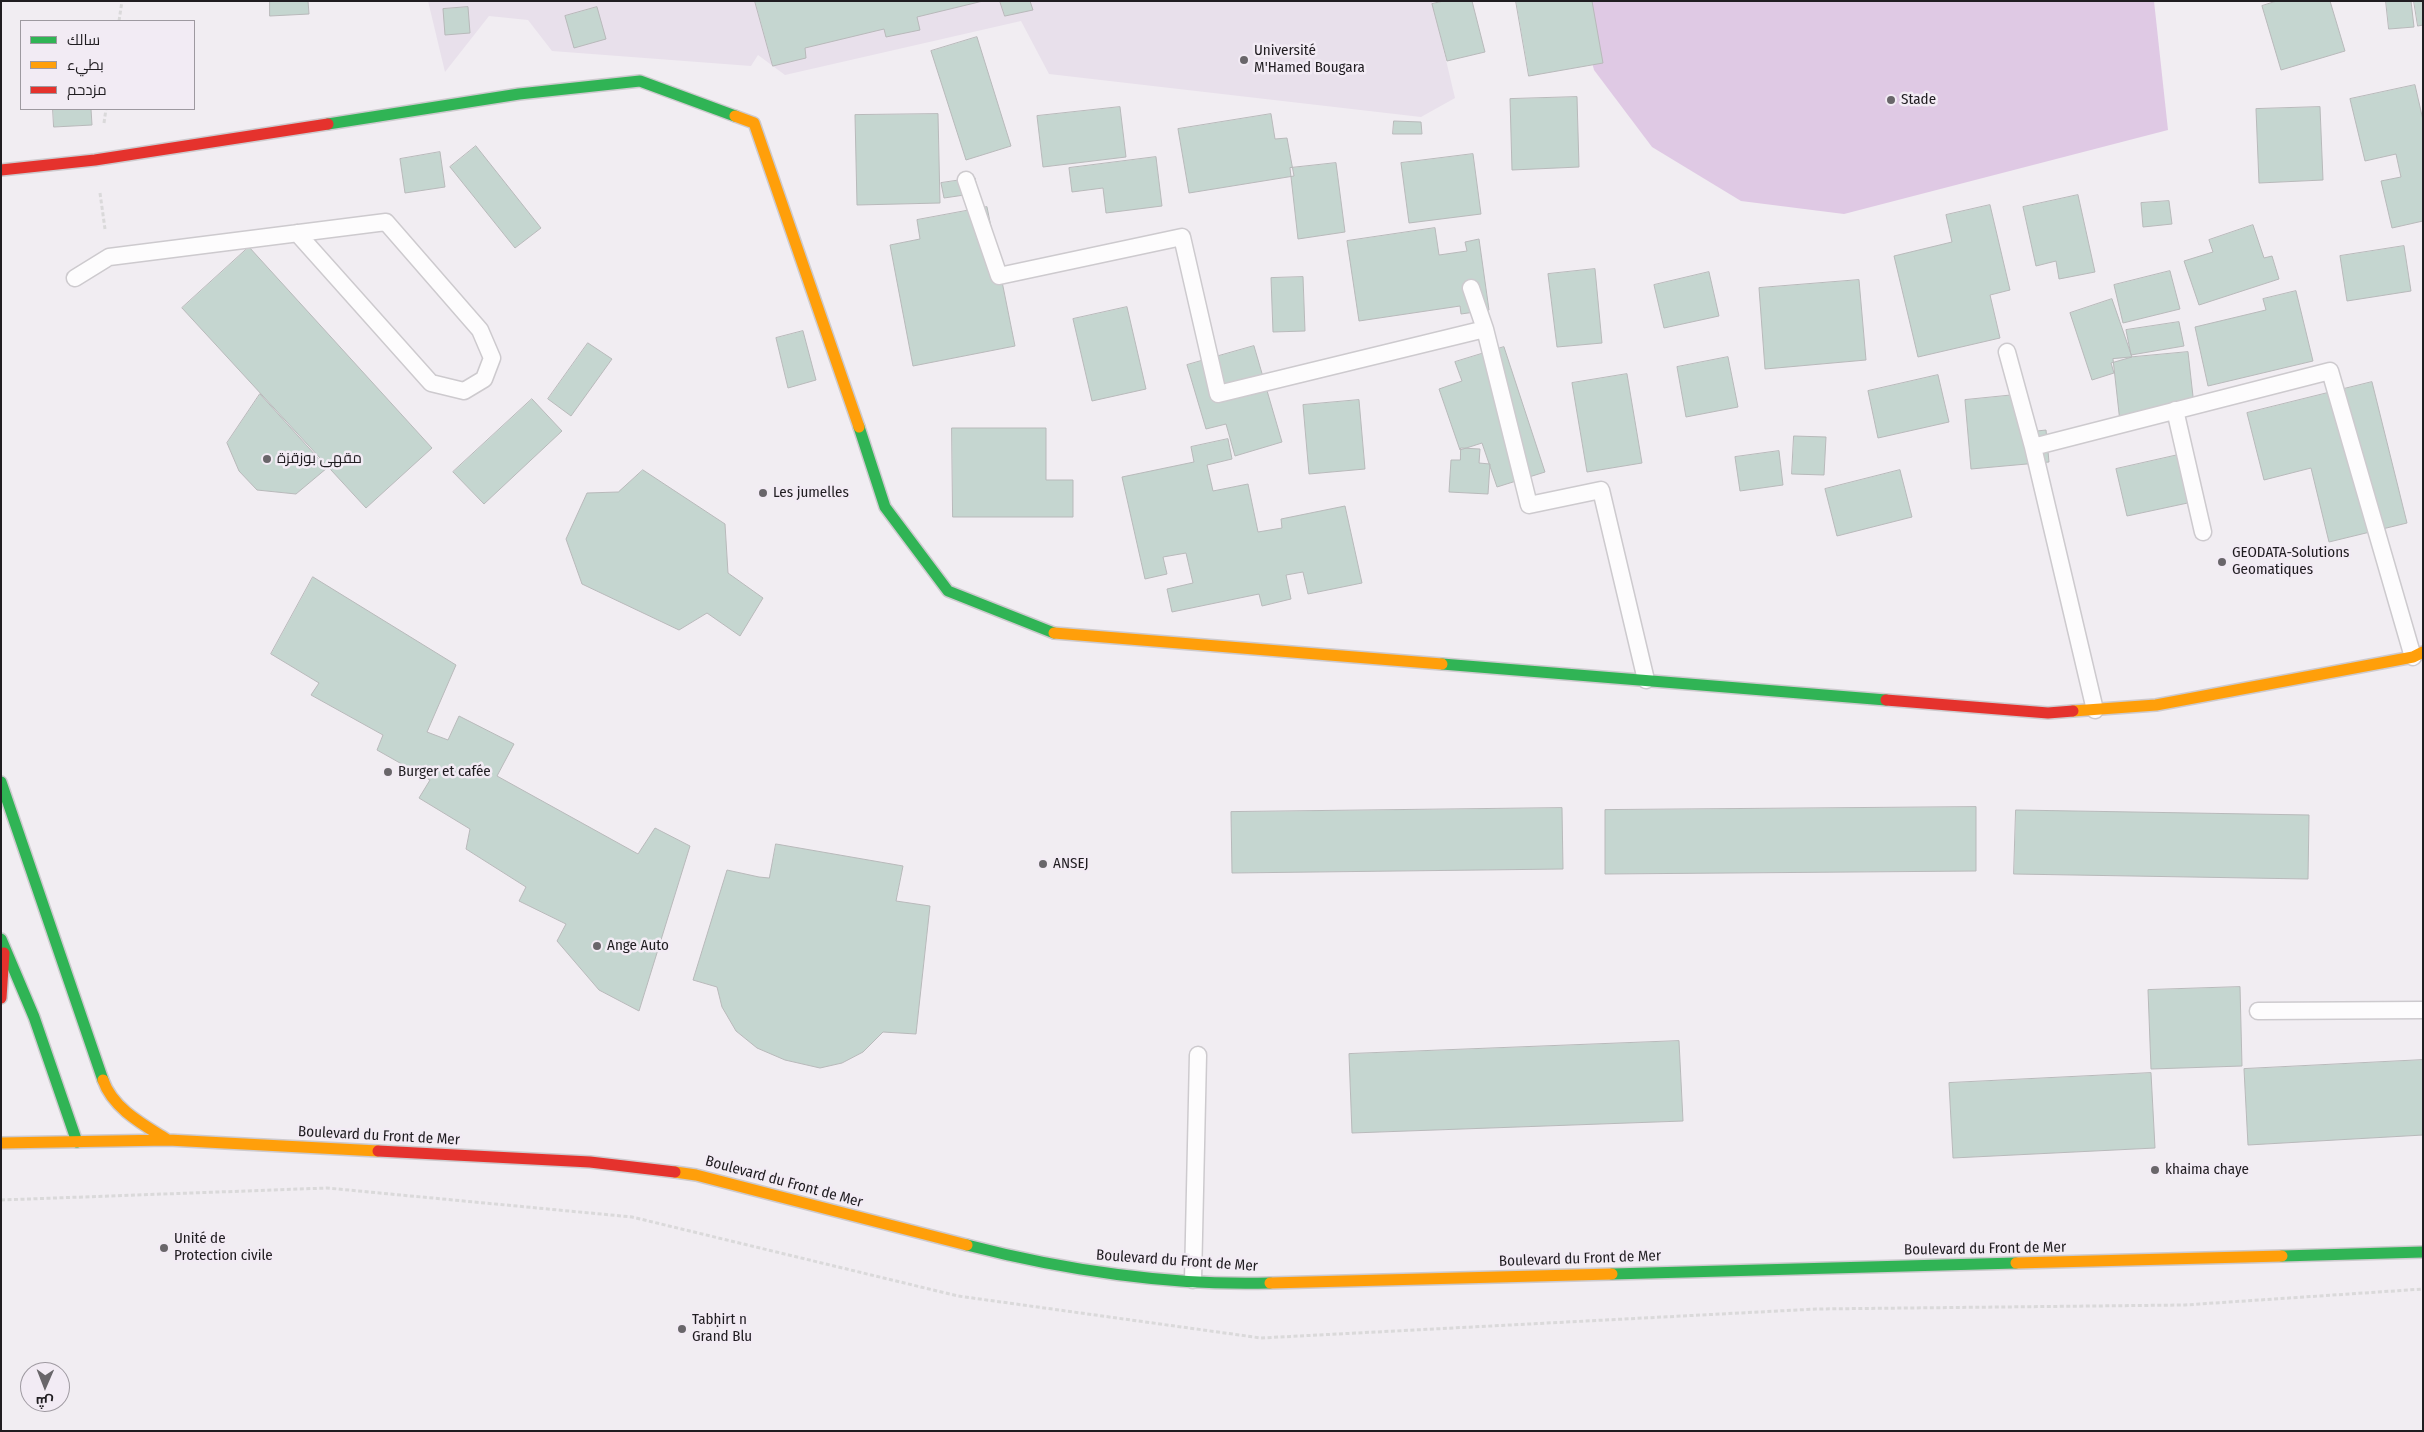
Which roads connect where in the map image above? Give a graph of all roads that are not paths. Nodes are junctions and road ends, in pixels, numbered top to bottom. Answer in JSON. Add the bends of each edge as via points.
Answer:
{"nodes":[{"id":1,"x":1,"y":170,"type":"edge"},
{"id":2,"x":966,"y":180,"type":"dead end"},
{"id":3,"x":297,"y":233,"type":"junction"},
{"id":4,"x":75,"y":278,"type":"dead end"},
{"id":5,"x":1471,"y":288,"type":"dead end"},
{"id":6,"x":1485,"y":329,"type":"junction"},
{"id":7,"x":2007,"y":352,"type":"dead end"},
{"id":8,"x":2175,"y":410,"type":"junction"},
{"id":9,"x":2034,"y":446,"type":"junction"},
{"id":10,"x":2203,"y":532,"type":"dead end"},
{"id":11,"x":2418,"y":654,"type":"edge"},
{"id":12,"x":1646,"y":680,"type":"junction"},
{"id":13,"x":2095,"y":710,"type":"junction"},
{"id":14,"x":1,"y":782,"type":"edge"},
{"id":15,"x":3,"y":943,"type":"edge"},
{"id":16,"x":1,"y":998,"type":"edge"},
{"id":17,"x":2423,"y":1010,"type":"edge"},
{"id":18,"x":2258,"y":1011,"type":"dead end"},
{"id":19,"x":1198,"y":1056,"type":"dead end"},
{"id":20,"x":168,"y":1140,"type":"junction"},
{"id":21,"x":77,"y":1142,"type":"junction"},
{"id":22,"x":1,"y":1143,"type":"edge"},
{"id":23,"x":2423,"y":1252,"type":"edge"},
{"id":24,"x":1193,"y":1280,"type":"junction"}],
"edges":[{"from":1,"to":12,"type":"main road","via":[[95,160],[519,94],[640,81],[754,122],[885,507],[948,591],[1054,633]]},
{"from":2,"to":6,"type":"lane","via":[[999,276],[1182,237],[1218,394]]},
{"from":3,"to":3,"type":"lane","via":[[386,222],[480,330],[492,358],[484,378],[464,390],[431,383]]},
{"from":3,"to":4,"type":"lane","via":[[109,257]]},
{"from":5,"to":6,"type":"lane"},
{"from":6,"to":12,"type":"lane","via":[[1529,505],[1601,490]]},
{"from":7,"to":9,"type":"lane"},
{"from":8,"to":9,"type":"lane"},
{"from":8,"to":10,"type":"lane"},
{"from":8,"to":11,"type":"lane","via":[[2330,371]]},
{"from":9,"to":13,"type":"lane"},
{"from":11,"to":13,"type":"main road","via":[[2156,706]]},
{"from":12,"to":13,"type":"main road","via":[[2048,713]]},
{"from":14,"to":20,"type":"main road","via":[[106,1089],[130,1116]]},
{"from":15,"to":16,"type":"main road"},
{"from":15,"to":21,"type":"main road","via":[[34,1017]]},
{"from":17,"to":18,"type":"lane"},
{"from":19,"to":24,"type":"lane"},
{"from":20,"to":21,"type":"main road","name":"Boulevard du Front de Mer"},
{"from":20,"to":24,"type":"main road","name":"Boulevard du Front de Mer","via":[[590,1162],[696,1175],[994,1252],[1117,1274]]},
{"from":21,"to":22,"type":"main road","name":"Boulevard du Front de Mer"},
{"from":23,"to":24,"type":"main road","name":"Boulevard du Front de Mer","via":[[1238,1284]]}]}
